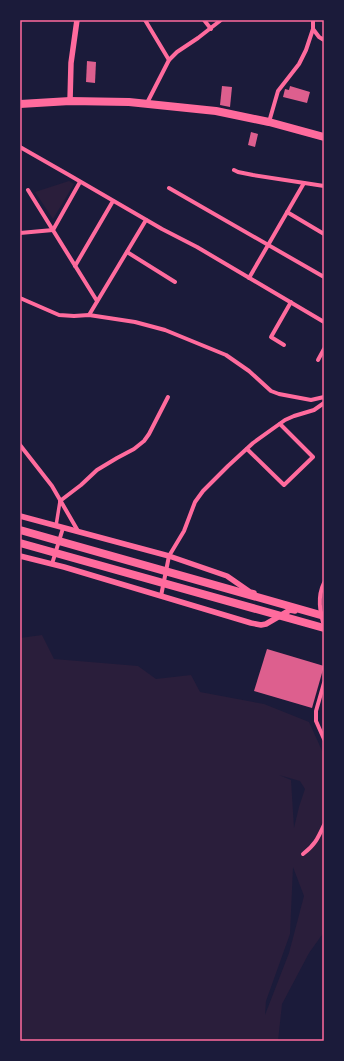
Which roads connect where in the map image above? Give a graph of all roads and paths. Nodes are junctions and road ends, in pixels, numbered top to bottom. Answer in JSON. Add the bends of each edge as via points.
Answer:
{"nodes":[{"id":1,"x":77,"y":20,"type":"edge"},
{"id":2,"x":145,"y":20,"type":"edge"},
{"id":3,"x":204,"y":20,"type":"edge"},
{"id":4,"x":221,"y":20,"type":"edge"},
{"id":5,"x":313,"y":20,"type":"edge"},
{"id":6,"x":211,"y":29,"type":"junction"},
{"id":7,"x":314,"y":30,"type":"junction"},
{"id":8,"x":324,"y":40,"type":"edge"},
{"id":9,"x":169,"y":60,"type":"junction"},
{"id":10,"x":70,"y":101,"type":"junction"},
{"id":11,"x":20,"y":104,"type":"edge"},
{"id":12,"x":147,"y":104,"type":"junction"},
{"id":13,"x":269,"y":122,"type":"junction"},
{"id":14,"x":324,"y":137,"type":"edge"},
{"id":15,"x":20,"y":147,"type":"edge"},
{"id":16,"x":234,"y":170,"type":"dead end"},
{"id":17,"x":80,"y":182,"type":"junction"},
{"id":18,"x":304,"y":183,"type":"junction"},
{"id":19,"x":324,"y":186,"type":"edge"},
{"id":20,"x":169,"y":188,"type":"dead end"},
{"id":21,"x":28,"y":190,"type":"dead end"},
{"id":22,"x":113,"y":201,"type":"junction"},
{"id":23,"x":287,"y":212,"type":"junction"},
{"id":24,"x":146,"y":220,"type":"junction"},
{"id":25,"x":53,"y":230,"type":"junction"},
{"id":26,"x":20,"y":233,"type":"edge"},
{"id":27,"x":324,"y":234,"type":"edge"},
{"id":28,"x":268,"y":245,"type":"junction"},
{"id":29,"x":127,"y":252,"type":"junction"},
{"id":30,"x":75,"y":266,"type":"junction"},
{"id":31,"x":324,"y":277,"type":"edge"},
{"id":32,"x":249,"y":278,"type":"junction"},
{"id":33,"x":175,"y":282,"type":"dead end"},
{"id":34,"x":20,"y":298,"type":"edge"},
{"id":35,"x":97,"y":302,"type":"junction"},
{"id":36,"x":291,"y":302,"type":"junction"},
{"id":37,"x":89,"y":315,"type":"junction"},
{"id":38,"x":324,"y":322,"type":"edge"},
{"id":39,"x":284,"y":345,"type":"dead end"},
{"id":40,"x":324,"y":349,"type":"edge"},
{"id":41,"x":318,"y":360,"type":"dead end"},
{"id":42,"x":168,"y":396,"type":"dead end"},
{"id":43,"x":324,"y":397,"type":"edge"},
{"id":44,"x":324,"y":403,"type":"edge"},
{"id":45,"x":280,"y":424,"type":"junction"},
{"id":46,"x":20,"y":445,"type":"edge"},
{"id":47,"x":247,"y":449,"type":"junction"},
{"id":48,"x":60,"y":501,"type":"junction"},
{"id":49,"x":20,"y":516,"type":"edge"},
{"id":50,"x":56,"y":526,"type":"junction"},
{"id":51,"x":63,"y":528,"type":"junction"},
{"id":52,"x":20,"y":530,"type":"edge"},
{"id":53,"x":78,"y":532,"type":"junction"},
{"id":54,"x":20,"y":543,"type":"edge"},
{"id":55,"x":20,"y":556,"type":"edge"},
{"id":56,"x":169,"y":556,"type":"junction"},
{"id":57,"x":52,"y":564,"type":"junction"},
{"id":58,"x":324,"y":584,"type":"edge"},
{"id":59,"x":161,"y":596,"type":"junction"},
{"id":60,"x":323,"y":615,"type":"edge"},
{"id":61,"x":324,"y":627,"type":"edge"},
{"id":62,"x":324,"y":682,"type":"edge"},
{"id":63,"x":324,"y":739,"type":"edge"},
{"id":64,"x":324,"y":825,"type":"edge"},
{"id":65,"x":303,"y":854,"type":"dead end"}],
"edges":[{"from":1,"to":10,"type":"street","via":[[71,63]]},
{"from":2,"to":9,"type":"street"},
{"from":3,"to":6,"type":"street"},
{"from":4,"to":6,"type":"street"},
{"from":5,"to":7,"type":"street"},
{"from":6,"to":9,"type":"street"},
{"from":7,"to":8,"type":"street"},
{"from":7,"to":13,"type":"street","via":[[299,64],[278,91]]},
{"from":9,"to":12,"type":"street"},
{"from":10,"to":11,"type":"highway"},
{"from":10,"to":12,"type":"highway"},
{"from":12,"to":13,"type":"highway","via":[[216,111]]},
{"from":13,"to":14,"type":"highway"},
{"from":15,"to":17,"type":"street"},
{"from":16,"to":18,"type":"street"},
{"from":17,"to":22,"type":"street"},
{"from":17,"to":25,"type":"street"},
{"from":18,"to":19,"type":"street"},
{"from":18,"to":23,"type":"street"},
{"from":20,"to":28,"type":"street"},
{"from":21,"to":25,"type":"street"},
{"from":22,"to":24,"type":"street"},
{"from":22,"to":30,"type":"street"},
{"from":23,"to":27,"type":"street"},
{"from":23,"to":28,"type":"street"},
{"from":24,"to":29,"type":"street"},
{"from":24,"to":32,"type":"street"},
{"from":25,"to":26,"type":"street"},
{"from":25,"to":30,"type":"street"},
{"from":28,"to":31,"type":"street"},
{"from":28,"to":32,"type":"street"},
{"from":29,"to":33,"type":"street"},
{"from":29,"to":35,"type":"street"},
{"from":30,"to":35,"type":"street"},
{"from":32,"to":36,"type":"street"},
{"from":34,"to":37,"type":"street","via":[[59,315]]},
{"from":35,"to":37,"type":"street"},
{"from":36,"to":38,"type":"street"},
{"from":36,"to":39,"type":"street","via":[[271,337]]},
{"from":37,"to":43,"type":"street","via":[[135,322],[165,330],[226,355],[271,391],[279,394],[311,400]]},
{"from":40,"to":41,"type":"street"},
{"from":42,"to":48,"type":"street","via":[[144,441],[97,470]]},
{"from":44,"to":45,"type":"street","via":[[314,410],[290,417]]},
{"from":45,"to":47,"type":"street"},
{"from":45,"to":47,"type":"street","via":[[313,456],[284,485]]},
{"from":46,"to":48,"type":"street"},
{"from":47,"to":56,"type":"street","via":[[199,496],[184,531]]},
{"from":48,"to":50,"type":"street"},
{"from":48,"to":53,"type":"street"},
{"from":49,"to":50,"type":"street"},
{"from":50,"to":51,"type":"street"},
{"from":51,"to":53,"type":"street"},
{"from":51,"to":57,"type":"street"},
{"from":52,"to":60,"type":"highway"},
{"from":53,"to":56,"type":"street"},
{"from":54,"to":61,"type":"highway"},
{"from":55,"to":57,"type":"street"},
{"from":56,"to":59,"type":"street"},
{"from":56,"to":60,"type":"street","via":[[227,576],[250,592]]},
{"from":57,"to":59,"type":"street"},
{"from":58,"to":60,"type":"street","via":[[319,595]]},
{"from":59,"to":60,"type":"street","via":[[261,625],[290,610]]},
{"from":60,"to":61,"type":"street"},
{"from":62,"to":63,"type":"street","via":[[316,711],[316,721]]},
{"from":64,"to":65,"type":"street","via":[[311,848]]}]}
